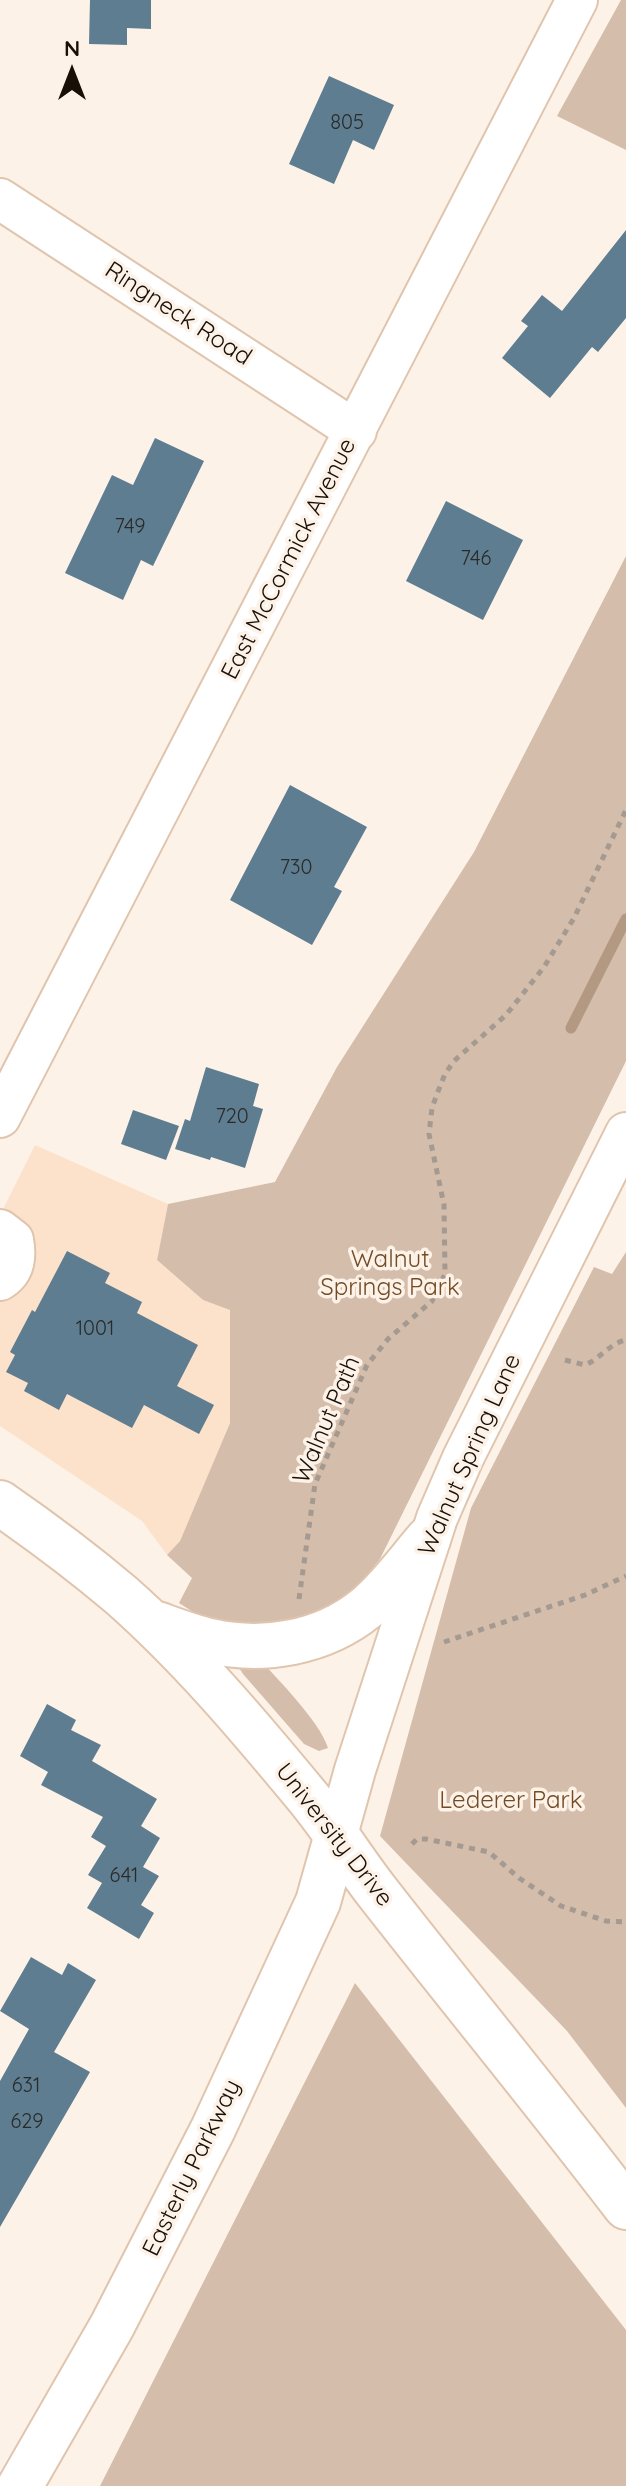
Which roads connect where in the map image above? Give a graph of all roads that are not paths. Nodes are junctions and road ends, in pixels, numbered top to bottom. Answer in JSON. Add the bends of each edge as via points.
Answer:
{"nodes":[{"id":1,"x":577,"y":0,"type":"edge"},
{"id":2,"x":0,"y":199,"type":"edge"},
{"id":3,"x":356,"y":431,"type":"junction"},
{"id":4,"x":0,"y":1117,"type":"edge"},
{"id":5,"x":626,"y":1133,"type":"edge"},
{"id":6,"x":0,"y":1230,"type":"edge"},
{"id":7,"x":0,"y":1280,"type":"edge"},
{"id":8,"x":0,"y":1503,"type":"edge"},
{"id":9,"x":428,"y":1539,"type":"junction"},
{"id":10,"x":148,"y":1621,"type":"junction"},
{"id":11,"x":336,"y":1838,"type":"junction"},
{"id":12,"x":626,"y":2207,"type":"edge"},
{"id":13,"x":20,"y":2486,"type":"edge"}],
"edges":[{"from":1,"to":3,"type":"street","name":"East McCormick Avenue"},
{"from":2,"to":3,"type":"street","name":"Ringneck Road"},
{"from":3,"to":4,"type":"street","name":"East McCormick Avenue"},
{"from":5,"to":9,"type":"street","name":"Walnut Spring Lane","via":[[463,1458]]},
{"from":6,"to":7,"type":"street","via":[[13,1240],[15,1251],[11,1270]]},
{"from":8,"to":10,"type":"main road","name":"University Drive","via":[[54,1540]]},
{"from":9,"to":10,"type":"main road","via":[[367,1607],[307,1639],[228,1645]]},
{"from":9,"to":11,"type":"street","name":"Walnut Spring Lane"},
{"from":10,"to":11,"type":"main road","name":"University Drive","via":[[235,1710]]},
{"from":11,"to":12,"type":"main road","name":"University Drive"},
{"from":11,"to":13,"type":"main road","name":"Easterly Parkway","via":[[318,1902],[213,2129],[112,2326]]}]}
